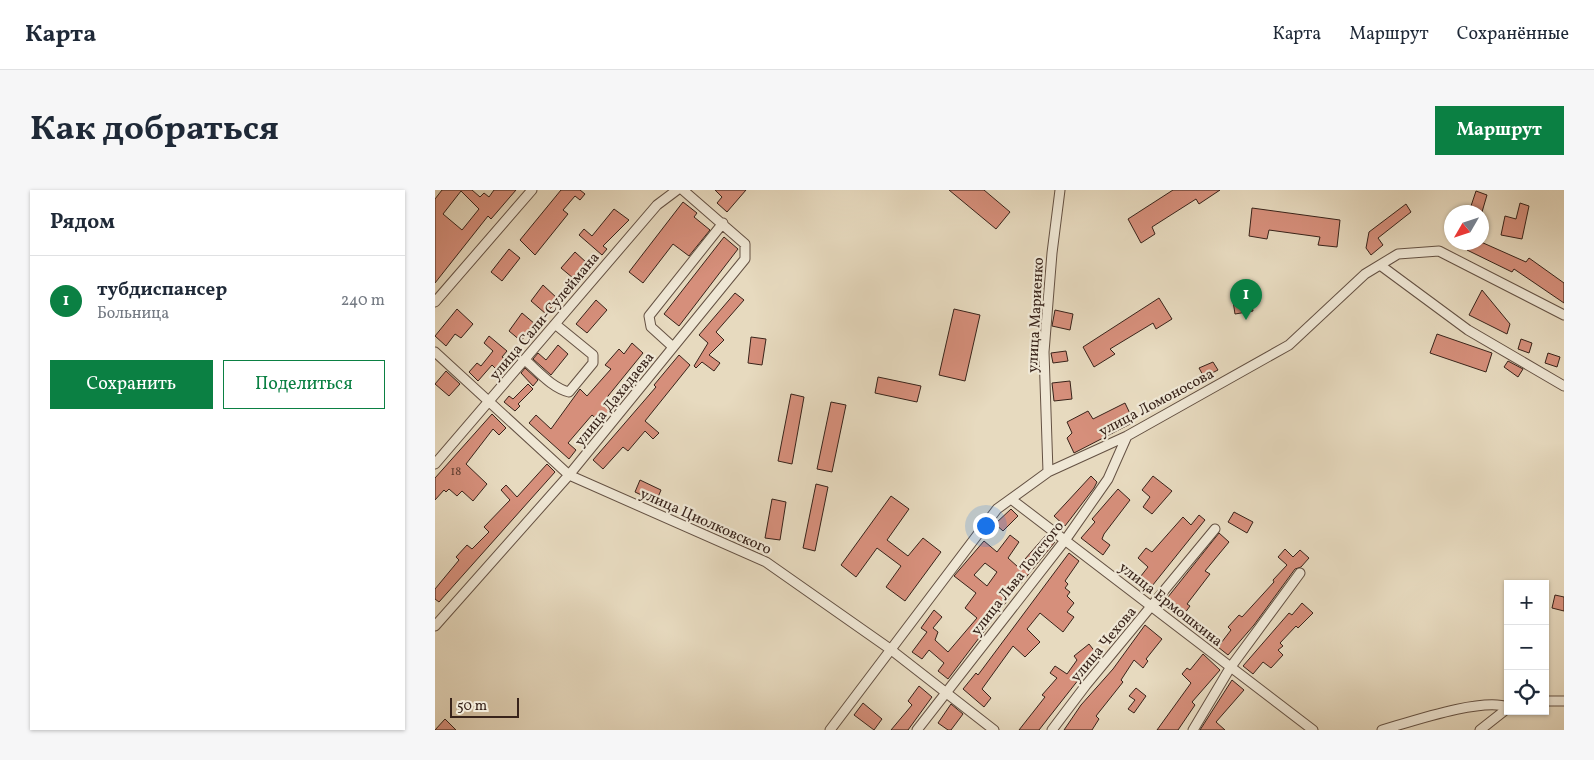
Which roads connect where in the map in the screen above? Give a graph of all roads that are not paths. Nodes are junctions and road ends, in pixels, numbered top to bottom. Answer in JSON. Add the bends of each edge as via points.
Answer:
{"nodes":[{"id":1,"x":532,"y":190,"type":"edge"},
{"id":2,"x":677,"y":190,"type":"edge"},
{"id":3,"x":683,"y":190,"type":"edge"},
{"id":4,"x":1060,"y":190,"type":"edge"},
{"id":5,"x":723,"y":223,"type":"junction"},
{"id":6,"x":1380,"y":265,"type":"junction"},
{"id":7,"x":435,"y":302,"type":"edge"},
{"id":8,"x":1564,"y":315,"type":"edge"},
{"id":9,"x":555,"y":324,"type":"junction"},
{"id":10,"x":673,"y":348,"type":"junction"},
{"id":11,"x":435,"y":352,"type":"edge"},
{"id":12,"x":525,"y":360,"type":"junction"},
{"id":13,"x":1564,"y":386,"type":"edge"},
{"id":14,"x":489,"y":402,"type":"junction"},
{"id":15,"x":1127,"y":436,"type":"junction"},
{"id":16,"x":435,"y":464,"type":"edge"},
{"id":17,"x":1048,"y":472,"type":"junction"},
{"id":18,"x":569,"y":475,"type":"junction"},
{"id":19,"x":1011,"y":499,"type":"junction"},
{"id":20,"x":1215,"y":529,"type":"dead end"},
{"id":21,"x":1066,"y":539,"type":"junction"},
{"id":22,"x":1300,"y":573,"type":"dead end"},
{"id":23,"x":1153,"y":606,"type":"junction"},
{"id":24,"x":435,"y":626,"type":"edge"},
{"id":25,"x":890,"y":650,"type":"junction"},
{"id":26,"x":1230,"y":668,"type":"junction"},
{"id":27,"x":945,"y":691,"type":"junction"},
{"id":28,"x":1549,"y":701,"type":"edge"},
{"id":29,"x":1564,"y":701,"type":"edge"},
{"id":30,"x":1504,"y":706,"type":"edge"},
{"id":31,"x":1504,"y":711,"type":"edge"},
{"id":32,"x":830,"y":730,"type":"edge"},
{"id":33,"x":917,"y":730,"type":"edge"},
{"id":34,"x":994,"y":730,"type":"edge"},
{"id":35,"x":1052,"y":730,"type":"edge"},
{"id":36,"x":1193,"y":730,"type":"edge"},
{"id":37,"x":1313,"y":730,"type":"edge"},
{"id":38,"x":1382,"y":730,"type":"edge"},
{"id":39,"x":1480,"y":730,"type":"edge"}],
"edges":[{"from":1,"to":7,"type":"street"},
{"from":2,"to":9,"type":"street","name":"улица Сали-Сулеймана","via":[[657,205]]},
{"from":3,"to":5,"type":"street","name":"улица Дахадаева"},
{"from":4,"to":17,"type":"street","name":"улица Мариенко","via":[[1044,352]]},
{"from":5,"to":10,"type":"street","name":"улица Дахадаева","via":[[745,244],[745,259]]},
{"from":5,"to":10,"type":"street","via":[[649,316],[651,327]]},
{"from":6,"to":8,"type":"street","name":"улица Ломоносова","via":[[1398,254],[1439,251]]},
{"from":6,"to":13,"type":"street","via":[[1469,330]]},
{"from":6,"to":15,"type":"street","name":"улица Ломоносова","via":[[1365,274],[1289,345]]},
{"from":9,"to":12,"type":"street","name":"улица Сали-Сулеймана"},
{"from":9,"to":12,"type":"street","via":[[593,355],[593,362],[569,392],[547,380]]},
{"from":10,"to":18,"type":"street","name":"улица Дахадаева"},
{"from":11,"to":14,"type":"street","name":"улица Циолковского"},
{"from":12,"to":14,"type":"street","name":"улица Сали-Сулеймана"},
{"from":14,"to":16,"type":"street","name":"улица Сали-Сулеймана"},
{"from":14,"to":18,"type":"street","name":"улица Циолковского"},
{"from":15,"to":17,"type":"street","name":"улица Ломоносова"},
{"from":15,"to":21,"type":"street","name":"улица Льва Толстого","via":[[1108,479]]},
{"from":17,"to":19,"type":"street","name":"улица Ломоносова"},
{"from":18,"to":24,"type":"street","name":"улица Дахадаева"},
{"from":18,"to":25,"type":"street","name":"улица Циолковского","via":[[766,562]]},
{"from":19,"to":21,"type":"street","name":"улица Ермошкина"},
{"from":19,"to":25,"type":"street","name":"улица Ломоносова","via":[[997,509]]},
{"from":20,"to":23,"type":"street","name":"улица Чехова"},
{"from":21,"to":23,"type":"street","name":"улица Ермошкина"},
{"from":21,"to":27,"type":"street","name":"улица Льва Толстого"},
{"from":22,"to":26,"type":"street"},
{"from":23,"to":26,"type":"street","name":"улица Ермошкина"},
{"from":23,"to":35,"type":"street","name":"улица Чехова"},
{"from":25,"to":27,"type":"street","name":"улица Циолковского"},
{"from":25,"to":32,"type":"street","name":"улица Ломоносова"},
{"from":26,"to":36,"type":"street"},
{"from":26,"to":37,"type":"street","name":"улица Ермошкина"},
{"from":27,"to":33,"type":"street","name":"улица Льва Толстого"},
{"from":27,"to":34,"type":"street","name":"улица Циолковского"},
{"from":28,"to":29,"type":"street"},
{"from":30,"to":38,"type":"street","via":[[1498,703],[1455,710]]},
{"from":31,"to":39,"type":"street"}]}
